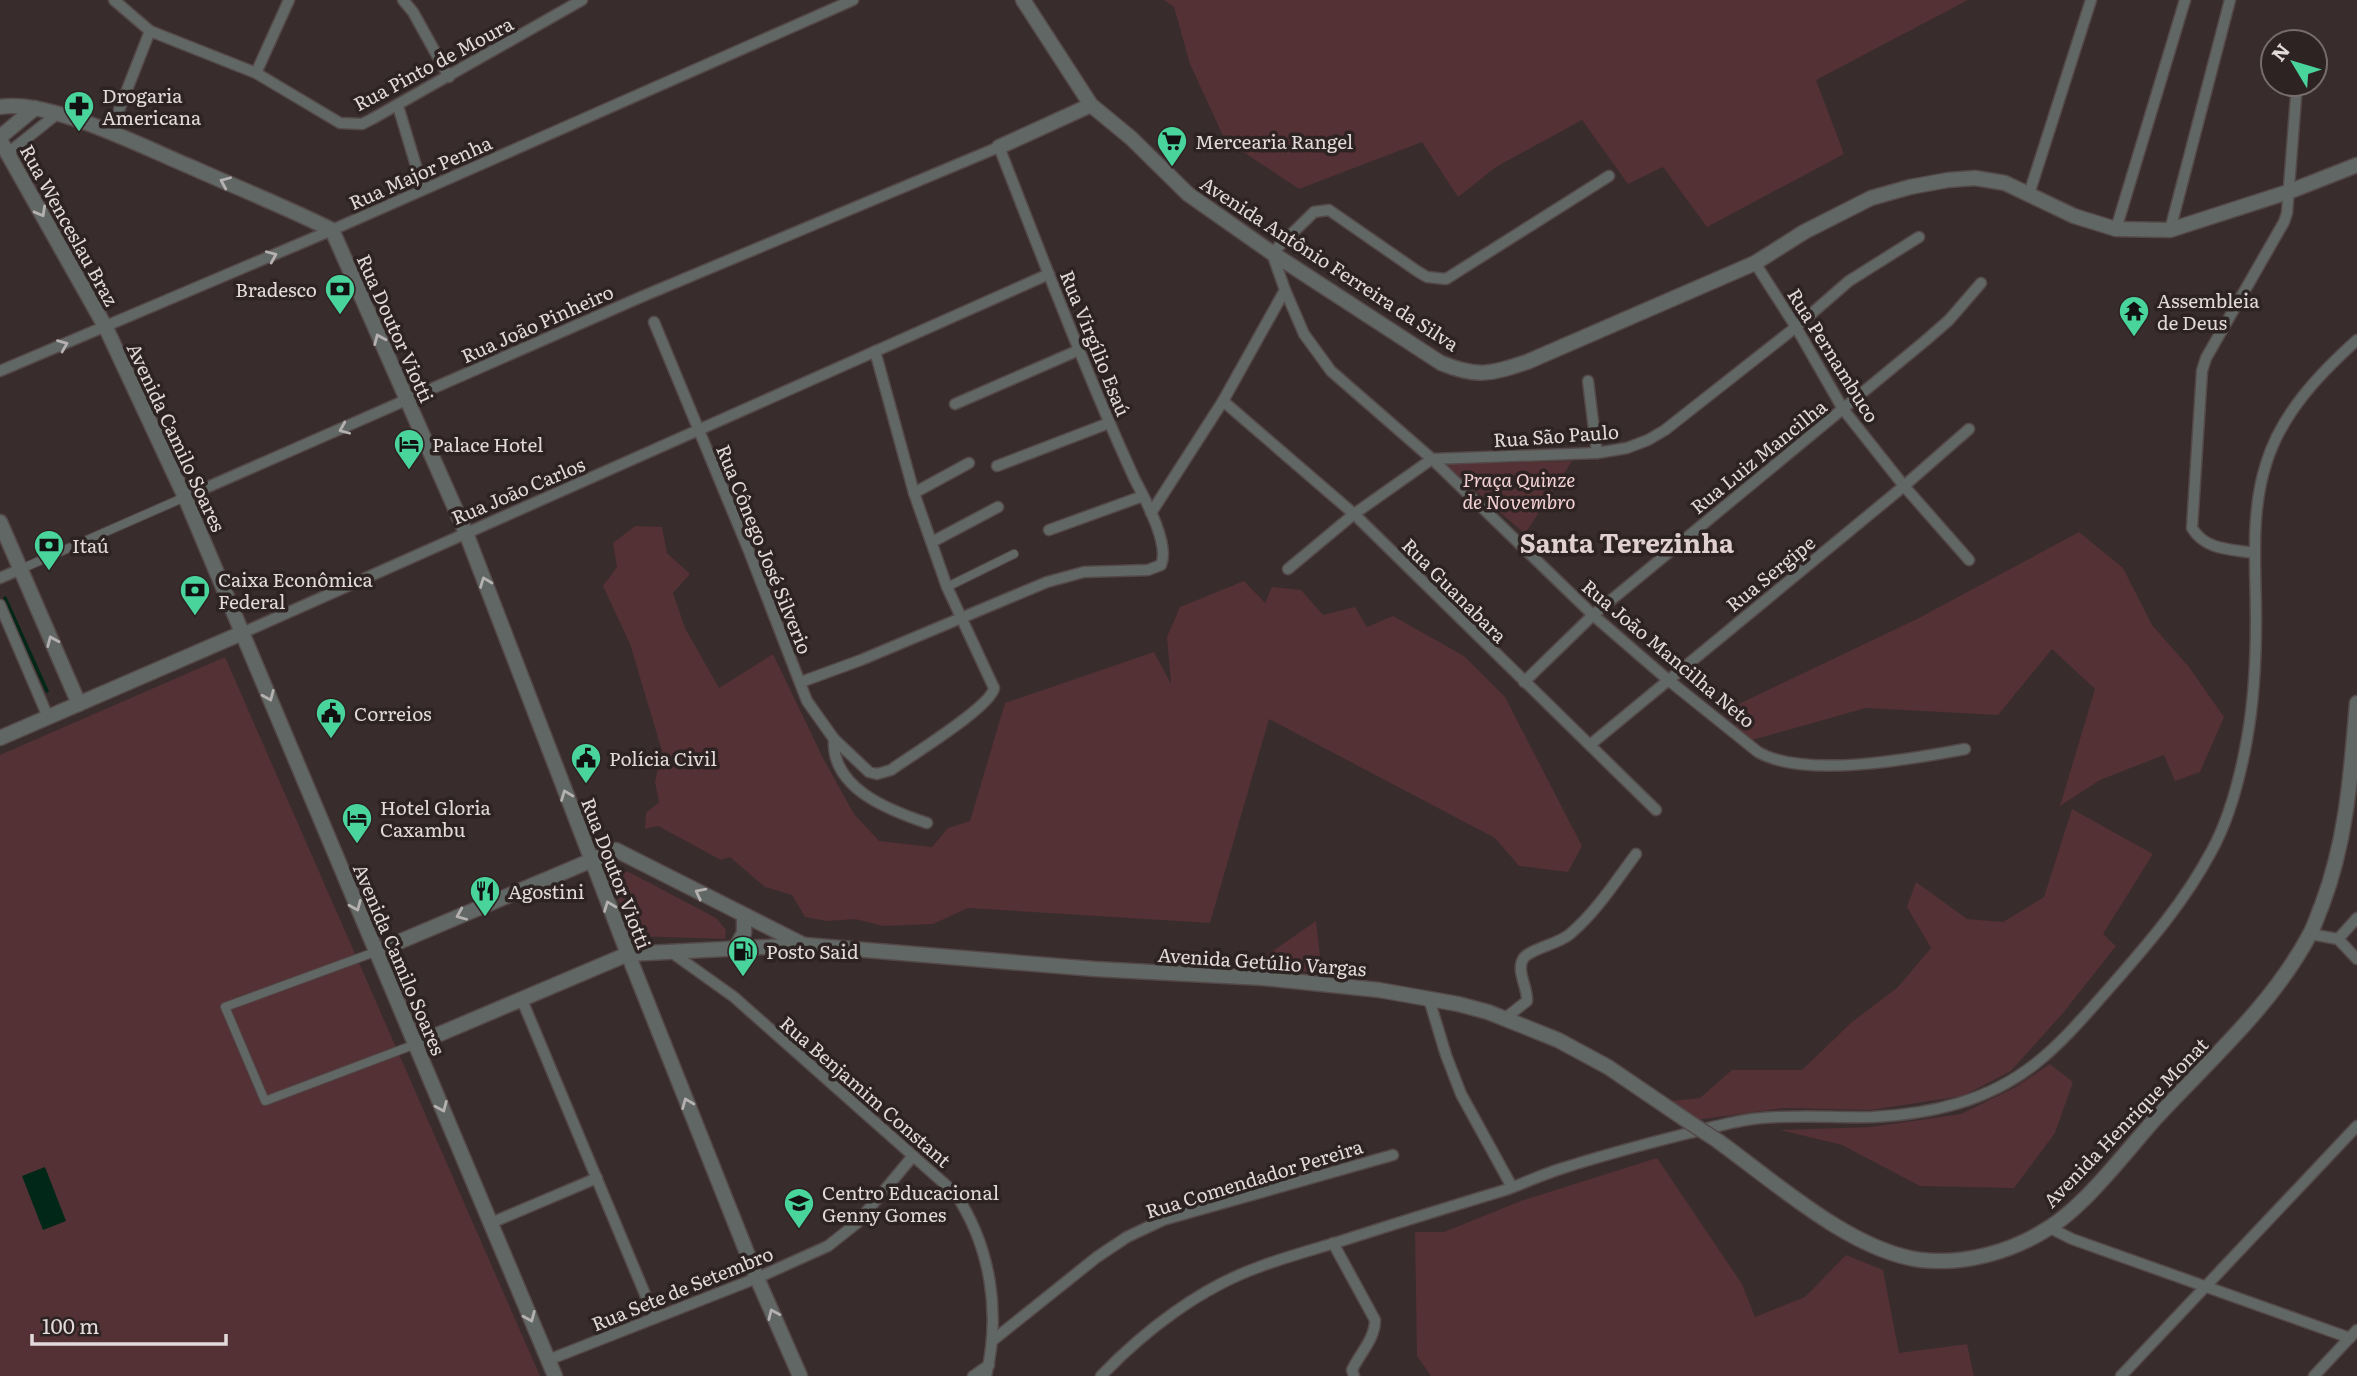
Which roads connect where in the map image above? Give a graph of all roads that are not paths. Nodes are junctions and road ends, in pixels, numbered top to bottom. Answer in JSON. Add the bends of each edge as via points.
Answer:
{"nodes":[{"id":1,"x":114,"y":0,"type":"edge"},
{"id":2,"x":289,"y":0,"type":"edge"},
{"id":3,"x":404,"y":0,"type":"edge"},
{"id":4,"x":582,"y":0,"type":"edge"},
{"id":5,"x":853,"y":0,"type":"edge"},
{"id":6,"x":1023,"y":0,"type":"edge"},
{"id":7,"x":2091,"y":0,"type":"edge"},
{"id":8,"x":2185,"y":0,"type":"edge"},
{"id":9,"x":2230,"y":0,"type":"edge"},
{"id":10,"x":150,"y":31,"type":"junction"},
{"id":11,"x":256,"y":73,"type":"junction"},
{"id":12,"x":449,"y":77,"type":"junction"},
{"id":13,"x":2296,"y":98,"type":"edge"},
{"id":14,"x":1091,"y":105,"type":"junction"},
{"id":15,"x":398,"y":106,"type":"junction"},
{"id":16,"x":0,"y":107,"type":"edge"},
{"id":17,"x":35,"y":108,"type":"junction"},
{"id":18,"x":57,"y":114,"type":"junction"},
{"id":19,"x":110,"y":133,"type":"junction"},
{"id":20,"x":3,"y":143,"type":"edge"},
{"id":21,"x":999,"y":147,"type":"junction"},
{"id":22,"x":2357,"y":165,"type":"edge"},
{"id":23,"x":1609,"y":176,"type":"dead end"},
{"id":24,"x":423,"y":189,"type":"junction"},
{"id":25,"x":2288,"y":192,"type":"junction"},
{"id":26,"x":2029,"y":194,"type":"junction"},
{"id":27,"x":2116,"y":229,"type":"junction"},
{"id":28,"x":332,"y":230,"type":"junction"},
{"id":29,"x":2170,"y":230,"type":"junction"},
{"id":30,"x":1919,"y":237,"type":"dead end"},
{"id":31,"x":1272,"y":253,"type":"junction"},
{"id":32,"x":1755,"y":263,"type":"junction"},
{"id":33,"x":1049,"y":274,"type":"junction"},
{"id":34,"x":1981,"y":284,"type":"dead end"},
{"id":35,"x":1285,"y":290,"type":"junction"},
{"id":36,"x":654,"y":322,"type":"dead end"},
{"id":37,"x":1796,"y":327,"type":"junction"},
{"id":38,"x":106,"y":328,"type":"junction"},
{"id":39,"x":2357,"y":340,"type":"edge"},
{"id":40,"x":1079,"y":350,"type":"junction"},
{"id":41,"x":875,"y":351,"type":"junction"},
{"id":42,"x":0,"y":371,"type":"edge"},
{"id":43,"x":1588,"y":381,"type":"dead end"},
{"id":44,"x":1223,"y":401,"type":"junction"},
{"id":45,"x":407,"y":402,"type":"junction"},
{"id":46,"x":956,"y":404,"type":"dead end"},
{"id":47,"x":1843,"y":410,"type":"junction"},
{"id":48,"x":1109,"y":423,"type":"junction"},
{"id":49,"x":1969,"y":429,"type":"dead end"},
{"id":50,"x":697,"y":431,"type":"junction"},
{"id":51,"x":1597,"y":453,"type":"junction"},
{"id":52,"x":1432,"y":459,"type":"junction"},
{"id":53,"x":969,"y":463,"type":"dead end"},
{"id":54,"x":997,"y":466,"type":"dead end"},
{"id":55,"x":1904,"y":486,"type":"junction"},
{"id":56,"x":914,"y":494,"type":"junction"},
{"id":57,"x":1143,"y":496,"type":"junction"},
{"id":58,"x":185,"y":497,"type":"junction"},
{"id":59,"x":998,"y":507,"type":"dead end"},
{"id":60,"x":1151,"y":513,"type":"junction"},
{"id":61,"x":1354,"y":514,"type":"junction"},
{"id":62,"x":0,"y":522,"type":"edge"},
{"id":63,"x":1049,"y":530,"type":"dead end"},
{"id":64,"x":466,"y":533,"type":"junction"},
{"id":65,"x":932,"y":542,"type":"junction"},
{"id":66,"x":2254,"y":553,"type":"junction"},
{"id":67,"x":1014,"y":554,"type":"dead end"},
{"id":68,"x":1969,"y":560,"type":"dead end"},
{"id":69,"x":21,"y":569,"type":"junction"},
{"id":70,"x":1288,"y":569,"type":"dead end"},
{"id":71,"x":0,"y":578,"type":"edge"},
{"id":72,"x":947,"y":587,"type":"junction"},
{"id":73,"x":0,"y":605,"type":"edge"},
{"id":74,"x":1593,"y":615,"type":"junction"},
{"id":75,"x":960,"y":618,"type":"junction"},
{"id":76,"x":242,"y":633,"type":"junction"},
{"id":77,"x":1667,"y":679,"type":"junction"},
{"id":78,"x":801,"y":682,"type":"junction"},
{"id":79,"x":1524,"y":682,"type":"junction"},
{"id":80,"x":2357,"y":703,"type":"edge"},
{"id":81,"x":79,"y":704,"type":"junction"},
{"id":82,"x":48,"y":717,"type":"junction"},
{"id":83,"x":0,"y":738,"type":"edge"},
{"id":84,"x":834,"y":738,"type":"junction"},
{"id":85,"x":1591,"y":744,"type":"junction"},
{"id":86,"x":1965,"y":749,"type":"dead end"},
{"id":87,"x":1656,"y":810,"type":"dead end"},
{"id":88,"x":927,"y":822,"type":"dead end"},
{"id":89,"x":582,"y":835,"type":"junction"},
{"id":90,"x":615,"y":850,"type":"junction"},
{"id":91,"x":1636,"y":854,"type":"dead end"},
{"id":92,"x":591,"y":858,"type":"junction"},
{"id":93,"x":744,"y":915,"type":"junction"},
{"id":94,"x":2357,"y":918,"type":"edge"},
{"id":95,"x":2311,"y":934,"type":"junction"},
{"id":96,"x":2338,"y":939,"type":"junction"},
{"id":97,"x":805,"y":946,"type":"junction"},
{"id":98,"x":735,"y":949,"type":"junction"},
{"id":99,"x":669,"y":951,"type":"junction"},
{"id":100,"x":375,"y":952,"type":"junction"},
{"id":101,"x":628,"y":954,"type":"junction"},
{"id":102,"x":2357,"y":959,"type":"edge"},
{"id":103,"x":1429,"y":999,"type":"junction"},
{"id":104,"x":522,"y":1000,"type":"junction"},
{"id":105,"x":1504,"y":1019,"type":"junction"},
{"id":106,"x":416,"y":1044,"type":"junction"},
{"id":107,"x":1686,"y":1120,"type":"joint"},
{"id":108,"x":2357,"y":1126,"type":"edge"},
{"id":109,"x":1393,"y":1155,"type":"dead end"},
{"id":110,"x":914,"y":1156,"type":"junction"},
{"id":111,"x":597,"y":1178,"type":"junction"},
{"id":112,"x":1512,"y":1187,"type":"junction"},
{"id":113,"x":491,"y":1223,"type":"junction"},
{"id":114,"x":2050,"y":1228,"type":"junction"},
{"id":115,"x":1334,"y":1243,"type":"junction"},
{"id":116,"x":757,"y":1278,"type":"junction"},
{"id":117,"x":2205,"y":1285,"type":"junction"},
{"id":118,"x":655,"y":1318,"type":"junction"},
{"id":119,"x":2354,"y":1334,"type":"edge"},
{"id":120,"x":992,"y":1341,"type":"junction"},
{"id":121,"x":548,"y":1360,"type":"junction"},
{"id":122,"x":987,"y":1370,"type":"edge"},
{"id":123,"x":555,"y":1376,"type":"edge"},
{"id":124,"x":800,"y":1376,"type":"edge"},
{"id":125,"x":973,"y":1376,"type":"edge"},
{"id":126,"x":1101,"y":1376,"type":"edge"},
{"id":127,"x":1354,"y":1376,"type":"edge"},
{"id":128,"x":2121,"y":1376,"type":"edge"},
{"id":129,"x":2314,"y":1376,"type":"edge"}],
"edges":[{"from":1,"to":10,"type":"street","name":"Rua Pinto de Moura"},
{"from":2,"to":11,"type":"street"},
{"from":3,"to":12,"type":"street"},
{"from":4,"to":12,"type":"street","name":"Rua Pinto de Moura"},
{"from":5,"to":24,"type":"street","name":"Rua Major Penha"},
{"from":6,"to":14,"type":"street","name":"Avenida Antônio Ferreira da Silva"},
{"from":7,"to":26,"type":"street"},
{"from":8,"to":27,"type":"street"},
{"from":9,"to":29,"type":"street"},
{"from":10,"to":11,"type":"street","name":"Rua Pinto de Moura"},
{"from":10,"to":19,"type":"street"},
{"from":11,"to":15,"type":"street","name":"Rua Pinto de Moura","via":[[341,123],[362,124]]},
{"from":12,"to":15,"type":"street","name":"Rua Pinto de Moura"},
{"from":13,"to":25,"type":"street"},
{"from":14,"to":21,"type":"street","name":"Rua João Pinheiro"},
{"from":14,"to":31,"type":"street","name":"Avenida Antônio Ferreira da Silva","via":[[1188,194]]},
{"from":15,"to":24,"type":"street"},
{"from":16,"to":17,"type":"street"},
{"from":17,"to":18,"type":"street"},
{"from":17,"to":20,"type":"street"},
{"from":18,"to":19,"type":"street"},
{"from":18,"to":20,"type":"street"},
{"from":28,"to":19,"type":"street","one_way":true},
{"from":20,"to":38,"type":"street","name":"Rua Wenceslau Braz","one_way":true},
{"from":21,"to":33,"type":"street","name":"Rua Virgílio Esaú"},
{"from":21,"to":45,"type":"street","name":"Rua João Pinheiro","via":[[641,297]]},
{"from":22,"to":25,"type":"street","name":"Avenida Antônio Ferreira da Silva"},
{"from":23,"to":31,"type":"street","via":[[1446,279],[1427,277],[1329,210],[1314,212]]},
{"from":24,"to":28,"type":"street","name":"Rua Major Penha"},
{"from":25,"to":29,"type":"street","name":"Avenida Antônio Ferreira da Silva"},
{"from":25,"to":66,"type":"street","via":[[2280,233],[2202,371],[2192,528],[2210,545]]},
{"from":26,"to":27,"type":"street","name":"Avenida Antônio Ferreira da Silva","via":[[2074,216]]},
{"from":26,"to":32,"type":"street","name":"Avenida Antônio Ferreira da Silva","via":[[1975,178],[1910,187],[1839,213]]},
{"from":27,"to":29,"type":"street","name":"Avenida Antônio Ferreira da Silva"},
{"from":38,"to":28,"type":"street","name":"Rua Major Penha","one_way":true},
{"from":45,"to":28,"type":"street","name":"Rua Doutor Viotti","one_way":true},
{"from":30,"to":37,"type":"street","name":"Rua São Paulo","via":[[1849,281]]},
{"from":31,"to":32,"type":"street","name":"Avenida Antônio Ferreira da Silva","via":[[1441,363],[1479,374],[1527,362]]},
{"from":31,"to":35,"type":"street","name":"Rua João Mancilha Neto"},
{"from":32,"to":37,"type":"street","name":"Rua Pernambuco"},
{"from":33,"to":40,"type":"street","name":"Rua Virgílio Esaú"},
{"from":33,"to":41,"type":"street","name":"Rua João Carlos"},
{"from":34,"to":47,"type":"street","name":"Rua Luiz Mancilha","via":[[1941,327]]},
{"from":35,"to":44,"type":"street"},
{"from":35,"to":52,"type":"street","name":"Rua João Mancilha Neto","via":[[1304,334],[1331,371]]},
{"from":36,"to":50,"type":"street","name":"Rua Cônego José Silverio"},
{"from":37,"to":47,"type":"street","name":"Rua Pernambuco"},
{"from":37,"to":51,"type":"street","name":"Rua São Paulo","via":[[1665,430],[1627,448]]},
{"from":42,"to":38,"type":"street","name":"Rua Major Penha","one_way":true},
{"from":38,"to":58,"type":"street","name":"Avenida Camilo Soares"},
{"from":39,"to":66,"type":"street","via":[[2305,393],[2274,443],[2264,469]]},
{"from":40,"to":46,"type":"street"},
{"from":40,"to":48,"type":"street","name":"Rua Virgílio Esaú"},
{"from":41,"to":50,"type":"street","name":"Rua João Carlos"},
{"from":41,"to":56,"type":"street"},
{"from":43,"to":51,"type":"street"},
{"from":44,"to":60,"type":"street"},
{"from":44,"to":61,"type":"street","name":"Rua Guanabara"},
{"from":45,"to":58,"type":"street","name":"Rua João Pinheiro","one_way":true},
{"from":45,"to":64,"type":"street","name":"Rua Doutor Viotti"},
{"from":47,"to":55,"type":"street","name":"Rua Pernambuco"},
{"from":47,"to":74,"type":"street","name":"Rua Luiz Mancilha"},
{"from":48,"to":54,"type":"street"},
{"from":48,"to":57,"type":"street","name":"Rua Virgílio Esaú"},
{"from":49,"to":55,"type":"street","name":"Rua Sergipe"},
{"from":50,"to":64,"type":"street","name":"Rua João Carlos"},
{"from":50,"to":78,"type":"street","name":"Rua Cônego José Silverio"},
{"from":51,"to":52,"type":"street","name":"Rua São Paulo"},
{"from":52,"to":61,"type":"street"},
{"from":52,"to":74,"type":"street","name":"Rua João Mancilha Neto"},
{"from":53,"to":56,"type":"street"},
{"from":55,"to":68,"type":"street","name":"Rua Pernambuco"},
{"from":55,"to":77,"type":"street","name":"Rua Sergipe"},
{"from":56,"to":65,"type":"street"},
{"from":57,"to":60,"type":"street","name":"Rua Virgílio Esaú"},
{"from":57,"to":63,"type":"street"},
{"from":58,"to":69,"type":"street","name":"Rua João Pinheiro"},
{"from":58,"to":76,"type":"street","name":"Avenida Camilo Soares"},
{"from":59,"to":65,"type":"street"},
{"from":60,"to":75,"type":"street","name":"Rua Virgílio Esaú","via":[[1164,550],[1156,568],[1084,572],[1027,589]]},
{"from":61,"to":70,"type":"street"},
{"from":61,"to":79,"type":"street","name":"Rua Guanabara"},
{"from":62,"to":69,"type":"street"},
{"from":64,"to":76,"type":"street","name":"Rua João Carlos"},
{"from":89,"to":64,"type":"street","name":"Rua Doutor Viotti","one_way":true},
{"from":65,"to":72,"type":"street"},
{"from":66,"to":112,"type":"street","via":[[2254,685],[2242,761],[2225,822],[2205,862],[2147,945],[2039,1061],[1982,1097],[1951,1105],[1872,1117],[1753,1119],[1660,1140]]},
{"from":67,"to":72,"type":"street"},
{"from":69,"to":71,"type":"street","name":"Rua João Pinheiro"},
{"from":81,"to":69,"type":"street","one_way":true},
{"from":72,"to":75,"type":"street"},
{"from":73,"to":82,"type":"street"},
{"from":74,"to":77,"type":"street","name":"Rua João Mancilha Neto"},
{"from":74,"to":79,"type":"street","name":"Rua Luiz Mancilha"},
{"from":75,"to":78,"type":"street"},
{"from":75,"to":84,"type":"street","name":"Rua Cônego José Silverio","via":[[992,680],[993,693],[974,712],[891,770],[877,774],[869,772]]},
{"from":76,"to":81,"type":"street","name":"Rua João Carlos"},
{"from":76,"to":100,"type":"street","name":"Avenida Camilo Soares","one_way":true},
{"from":77,"to":85,"type":"street","name":"Rua Sergipe"},
{"from":77,"to":86,"type":"street","name":"Rua João Mancilha Neto","via":[[1765,756],[1787,763],[1818,766],[1919,758]]},
{"from":78,"to":84,"type":"street","name":"Rua Cônego José Silverio","via":[[817,718]]},
{"from":79,"to":85,"type":"street","name":"Rua Guanabara"},
{"from":80,"to":95,"type":"street","name":"Avenida Henrique Monat","via":[[2339,854]]},
{"from":81,"to":82,"type":"street","name":"Rua João Carlos"},
{"from":82,"to":83,"type":"street","name":"Rua João Carlos"},
{"from":84,"to":88,"type":"street","via":[[834,756],[861,792],[891,811]]},
{"from":85,"to":87,"type":"street","name":"Rua Guanabara"},
{"from":89,"to":90,"type":"street"},
{"from":89,"to":92,"type":"street","name":"Rua Doutor Viotti"},
{"from":90,"to":92,"type":"street"},
{"from":93,"to":90,"type":"street","one_way":true},
{"from":91,"to":105,"type":"street","via":[[1579,926],[1522,960],[1527,1001]]},
{"from":92,"to":100,"type":"street","one_way":true},
{"from":101,"to":92,"type":"street","name":"Rua Doutor Viotti","one_way":true},
{"from":93,"to":97,"type":"street"},
{"from":93,"to":98,"type":"street","via":[[744,933]]},
{"from":94,"to":96,"type":"street"},
{"from":95,"to":96,"type":"street"},
{"from":95,"to":114,"type":"street","name":"Avenida Henrique Monat","via":[[2262,1003],[2215,1056]]},
{"from":96,"to":102,"type":"street"},
{"from":97,"to":98,"type":"street","name":"Avenida Getúlio Vargas"},
{"from":97,"to":103,"type":"street","name":"Avenida Getúlio Vargas","via":[[1095,970],[1264,978]]},
{"from":98,"to":99,"type":"street","name":"Avenida Getúlio Vargas"},
{"from":99,"to":101,"type":"street","name":"Avenida Getúlio Vargas"},
{"from":99,"to":110,"type":"street","name":"Rua Benjamim Constant","via":[[734,997]]},
{"from":100,"to":106,"type":"street","name":"Avenida Camilo Soares"},
{"from":100,"to":106,"type":"street","via":[[225,1007],[265,1101]]},
{"from":101,"to":104,"type":"street","name":"Avenida Getúlio Vargas"},
{"from":116,"to":101,"type":"street","name":"Rua Doutor Viotti","one_way":true},
{"from":103,"to":105,"type":"street","name":"Avenida Getúlio Vargas"},
{"from":103,"to":112,"type":"street","via":[[1461,1094]]},
{"from":104,"to":106,"type":"street","name":"Avenida Getúlio Vargas"},
{"from":104,"to":111,"type":"street"},
{"from":105,"to":107,"type":"street","name":"Avenida Getúlio Vargas","via":[[1598,1062]]},
{"from":106,"to":113,"type":"street","name":"Avenida Camilo Soares","one_way":true},
{"from":107,"to":114,"type":"street","name":"Avenida Henrique Monat","bridge":true,"via":[[1833,1224],[1890,1253],[1948,1261],[2016,1247]]},
{"from":108,"to":117,"type":"street"},
{"from":109,"to":120,"type":"street","name":"Rua Comendador Pereira","via":[[1163,1220],[1097,1257]]},
{"from":110,"to":116,"type":"street","name":"Rua Sete de Setembro","via":[[842,1238]]},
{"from":110,"to":120,"type":"street","name":"Rua Benjamim Constant","via":[[955,1193],[975,1230],[988,1267]]},
{"from":111,"to":113,"type":"street"},
{"from":111,"to":118,"type":"street"},
{"from":112,"to":115,"type":"street"},
{"from":113,"to":121,"type":"street","name":"Avenida Camilo Soares","one_way":true},
{"from":114,"to":117,"type":"street"},
{"from":115,"to":126,"type":"street","via":[[1256,1268],[1212,1289],[1145,1335]]},
{"from":115,"to":127,"type":"street","via":[[1375,1320],[1371,1338],[1352,1370]]},
{"from":116,"to":118,"type":"street","name":"Rua Sete de Setembro"},
{"from":124,"to":116,"type":"street","name":"Rua Doutor Viotti","one_way":true},
{"from":117,"to":119,"type":"street"},
{"from":117,"to":128,"type":"street"},
{"from":118,"to":121,"type":"street","name":"Rua Sete de Setembro"},
{"from":119,"to":129,"type":"street"},
{"from":120,"to":122,"type":"street","name":"Rua Benjamim Constant"},
{"from":121,"to":123,"type":"street","name":"Avenida Camilo Soares"},
{"from":122,"to":125,"type":"street"}]}
